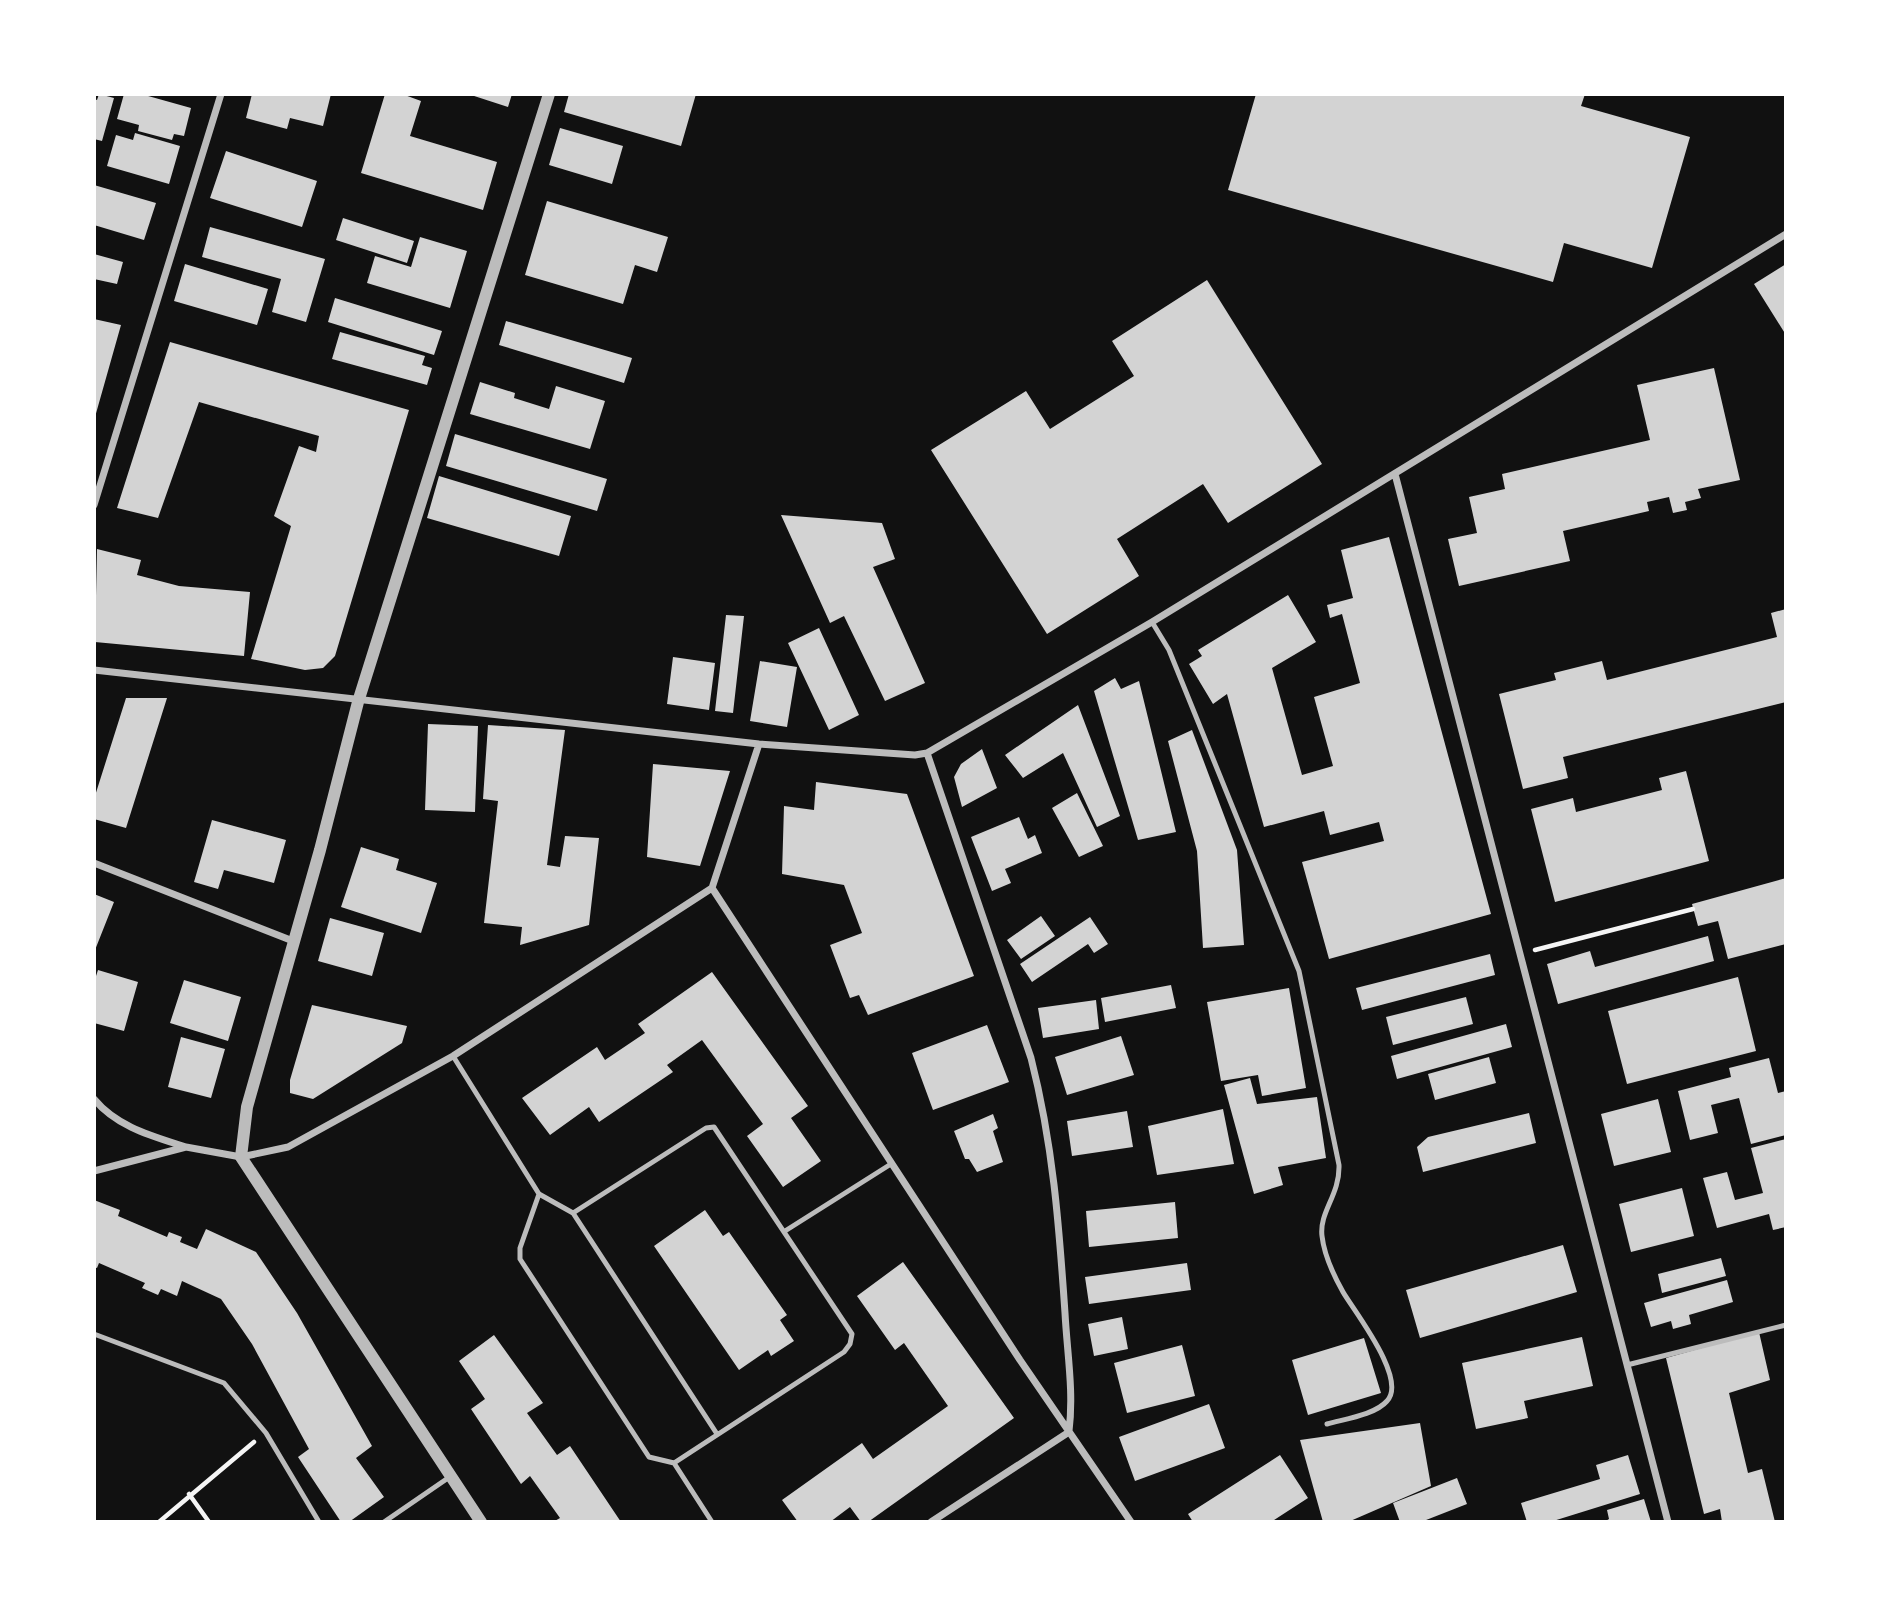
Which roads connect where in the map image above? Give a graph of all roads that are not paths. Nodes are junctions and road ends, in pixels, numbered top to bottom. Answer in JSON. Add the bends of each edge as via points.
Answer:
{"nodes":[{"id":1,"x":221,"y":94,"type":"edge"},
{"id":2,"x":549,"y":94,"type":"edge"},
{"id":3,"x":1786,"y":234,"type":"edge"},
{"id":4,"x":1395,"y":474,"type":"junction"},
{"id":5,"x":94,"y":505,"type":"edge"},
{"id":6,"x":1152,"y":622,"type":"junction"},
{"id":7,"x":94,"y":670,"type":"edge"},
{"id":8,"x":358,"y":702,"type":"junction"},
{"id":9,"x":759,"y":744,"type":"junction"},
{"id":10,"x":927,"y":752,"type":"junction"},
{"id":11,"x":94,"y":863,"type":"edge"},
{"id":12,"x":712,"y":888,"type":"junction"},
{"id":13,"x":293,"y":941,"type":"junction"},
{"id":14,"x":453,"y":1056,"type":"junction"},
{"id":15,"x":94,"y":1099,"type":"edge"},
{"id":16,"x":186,"y":1147,"type":"junction"},
{"id":17,"x":241,"y":1157,"type":"junction"},
{"id":18,"x":891,"y":1164,"type":"junction"},
{"id":19,"x":94,"y":1171,"type":"edge"},
{"id":20,"x":540,"y":1194,"type":"junction"},
{"id":21,"x":573,"y":1213,"type":"junction"},
{"id":22,"x":785,"y":1231,"type":"junction"},
{"id":23,"x":1786,"y":1325,"type":"edge"},
{"id":24,"x":94,"y":1334,"type":"edge"},
{"id":25,"x":1627,"y":1365,"type":"junction"},
{"id":26,"x":1327,"y":1424,"type":"dead end"},
{"id":27,"x":1069,"y":1432,"type":"junction"},
{"id":28,"x":718,"y":1434,"type":"junction"},
{"id":29,"x":674,"y":1463,"type":"junction"},
{"id":30,"x":451,"y":1476,"type":"junction"},
{"id":31,"x":319,"y":1521,"type":"edge"},
{"id":32,"x":384,"y":1521,"type":"edge"},
{"id":33,"x":481,"y":1521,"type":"edge"},
{"id":34,"x":712,"y":1521,"type":"edge"},
{"id":35,"x":931,"y":1521,"type":"edge"},
{"id":36,"x":1131,"y":1521,"type":"edge"},
{"id":37,"x":1668,"y":1521,"type":"edge"}],
"edges":[{"from":1,"to":5,"type":"street"},
{"from":2,"to":8,"type":"street"},
{"from":3,"to":4,"type":"street"},
{"from":4,"to":6,"type":"street"},
{"from":4,"to":25,"type":"street"},
{"from":6,"to":10,"type":"street"},
{"from":6,"to":26,"type":"lane","via":[[1169,650],[1299,971],[1339,1165],[1337,1193],[1322,1222],[1323,1242],[1340,1289],[1374,1337],[1392,1389],[1382,1406]]},
{"from":7,"to":8,"type":"street"},
{"from":8,"to":9,"type":"street"},
{"from":8,"to":13,"type":"street"},
{"from":9,"to":10,"type":"street","via":[[915,755]]},
{"from":9,"to":12,"type":"street"},
{"from":10,"to":27,"type":"street","via":[[1042,1101],[1052,1149],[1061,1258]]},
{"from":11,"to":13,"type":"street"},
{"from":12,"to":14,"type":"street"},
{"from":12,"to":18,"type":"street"},
{"from":13,"to":17,"type":"street","via":[[247,1107]]},
{"from":14,"to":17,"type":"street","via":[[312,1136],[267,1153]]},
{"from":14,"to":20,"type":"lane"},
{"from":15,"to":16,"type":"street","via":[[129,1127]]},
{"from":16,"to":17,"type":"street"},
{"from":16,"to":19,"type":"street"},
{"from":17,"to":30,"type":"street"},
{"from":18,"to":22,"type":"lane"},
{"from":18,"to":27,"type":"street"},
{"from":20,"to":21,"type":"lane"},
{"from":20,"to":29,"type":"lane","via":[[520,1259],[649,1457]]},
{"from":21,"to":22,"type":"lane","via":[[714,1127]]},
{"from":21,"to":28,"type":"lane"},
{"from":22,"to":28,"type":"lane","via":[[852,1334],[850,1344]]},
{"from":23,"to":25,"type":"lane"},
{"from":24,"to":31,"type":"lane","via":[[223,1383],[266,1433]]},
{"from":25,"to":37,"type":"street"},
{"from":27,"to":35,"type":"street"},
{"from":27,"to":36,"type":"street"},
{"from":28,"to":29,"type":"lane"},
{"from":29,"to":34,"type":"lane"},
{"from":30,"to":32,"type":"lane"},
{"from":30,"to":33,"type":"street"}]}
